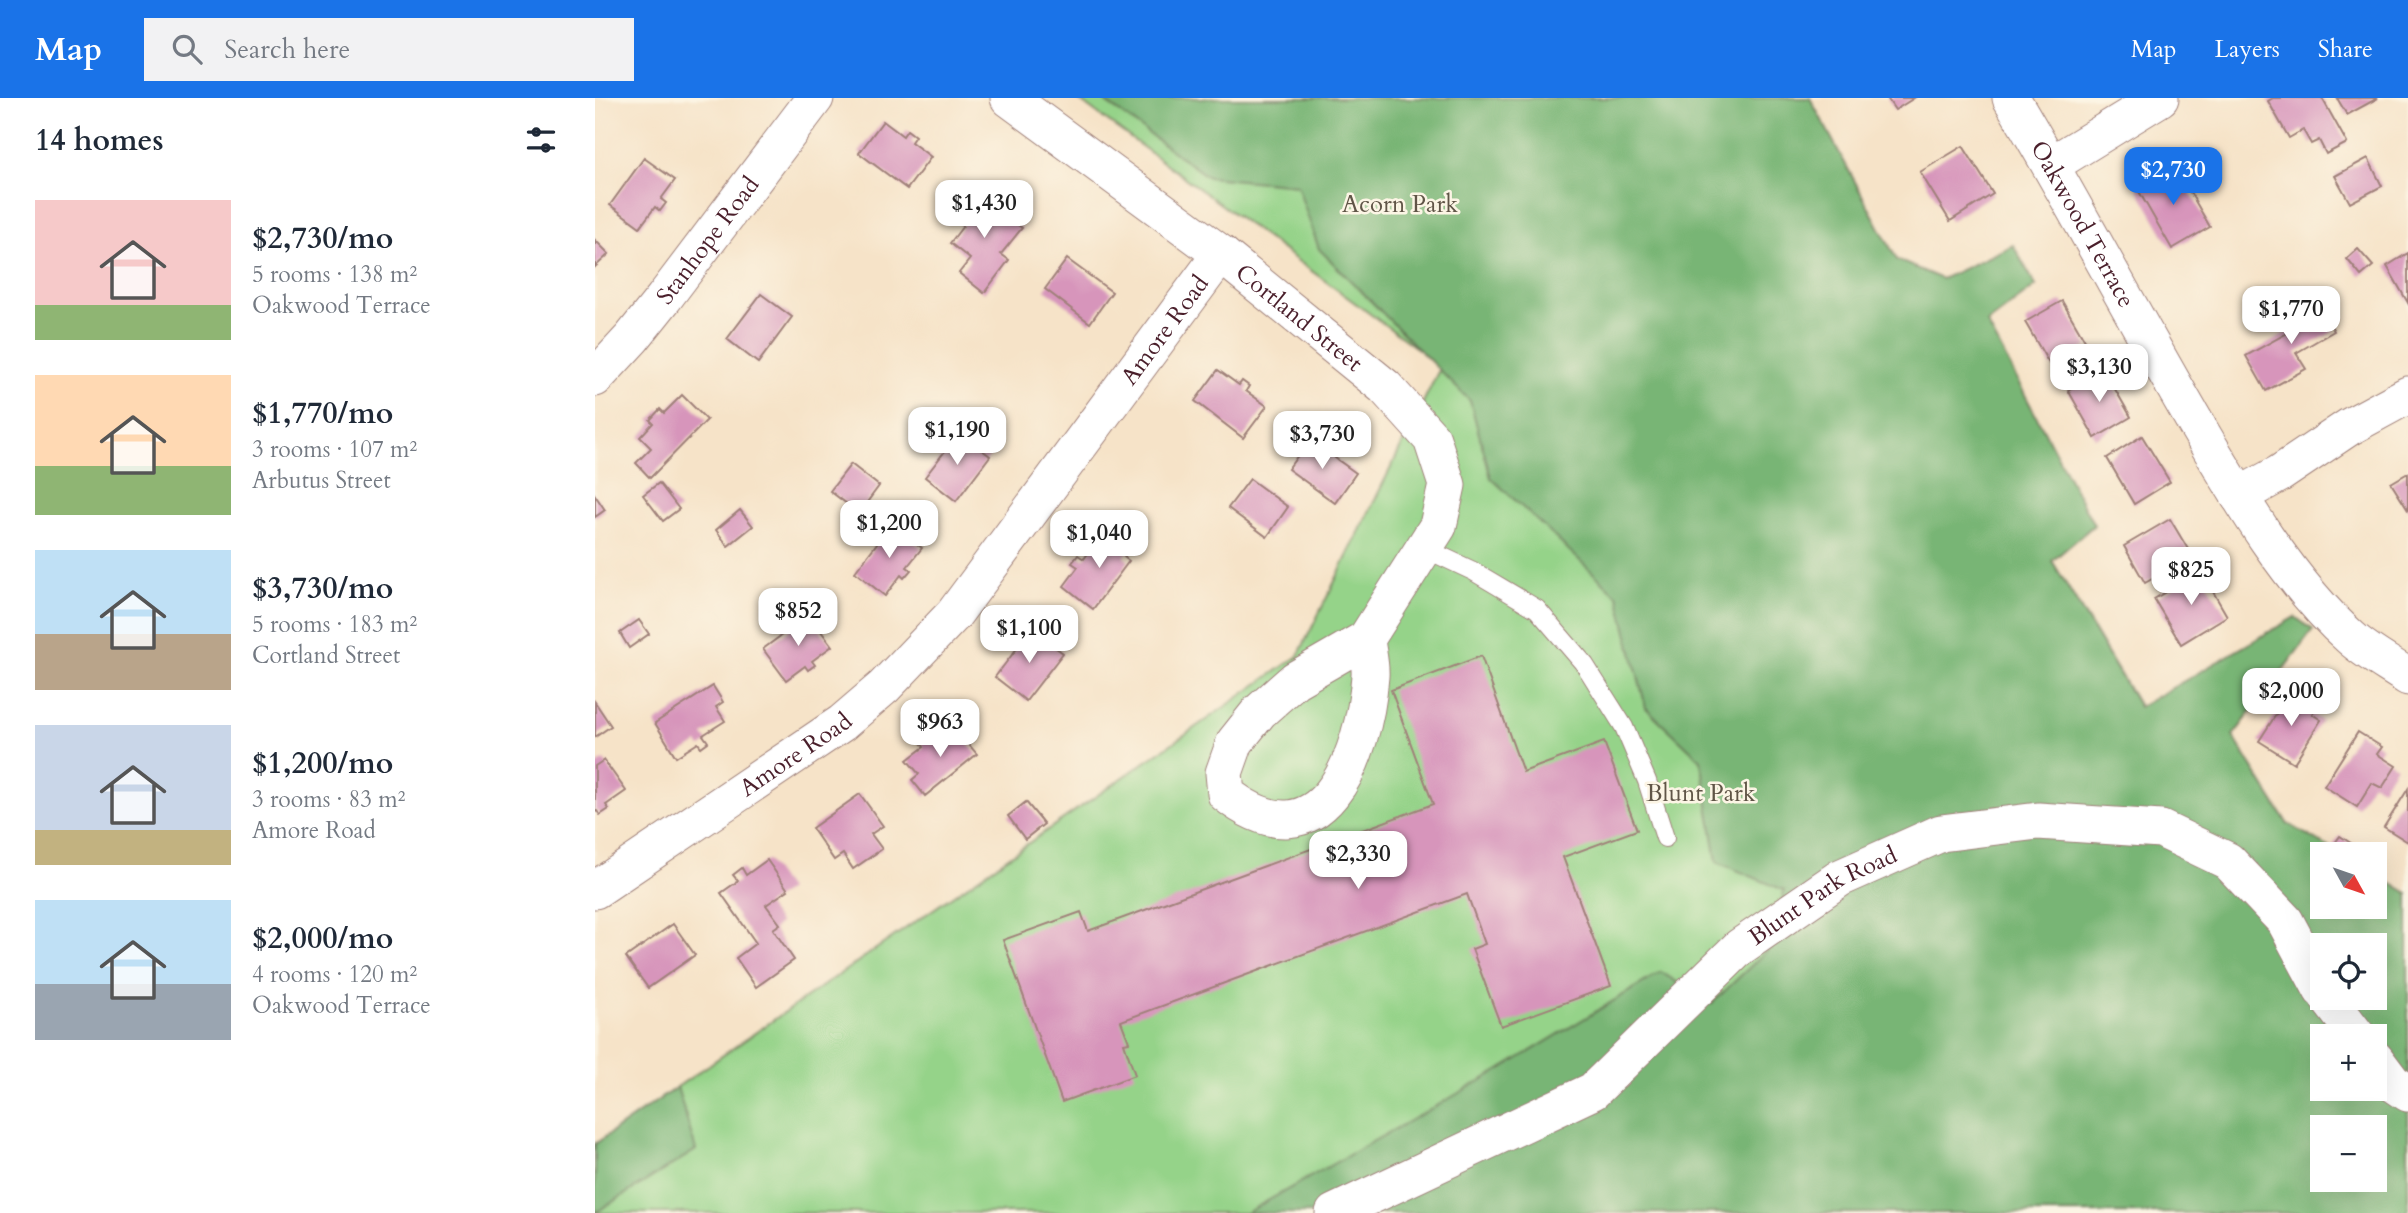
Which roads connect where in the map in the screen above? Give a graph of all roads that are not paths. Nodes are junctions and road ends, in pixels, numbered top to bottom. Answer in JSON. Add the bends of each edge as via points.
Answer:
{"nodes":[{"id":1,"x":815,"y":98,"type":"edge"},
{"id":2,"x":1009,"y":98,"type":"edge"},
{"id":3,"x":2011,"y":98,"type":"edge"},
{"id":4,"x":2160,"y":98,"type":"edge"},
{"id":5,"x":2051,"y":165,"type":"junction"},
{"id":6,"x":1221,"y":254,"type":"junction"},
{"id":7,"x":595,"y":378,"type":"edge"},
{"id":8,"x":2408,"y":395,"type":"edge"},
{"id":9,"x":2239,"y":496,"type":"junction"},
{"id":10,"x":1424,"y":548,"type":"junction"},
{"id":11,"x":1366,"y":639,"type":"junction"},
{"id":12,"x":2408,"y":677,"type":"edge"},
{"id":13,"x":1665,"y":838,"type":"dead end"},
{"id":14,"x":595,"y":890,"type":"edge"},
{"id":15,"x":2310,"y":969,"type":"edge"},
{"id":16,"x":2337,"y":1010,"type":"edge"},
{"id":17,"x":2348,"y":1024,"type":"edge"},
{"id":18,"x":2387,"y":1075,"type":"edge"},
{"id":19,"x":2408,"y":1093,"type":"edge"},
{"id":20,"x":1333,"y":1213,"type":"edge"}],
"edges":[{"from":1,"to":7,"type":"street","name":"Stanhope Road","via":[[664,298]]},
{"from":2,"to":6,"type":"street","name":"Cortland Street"},
{"from":3,"to":5,"type":"street","name":"Oakwood Terrace"},
{"from":4,"to":5,"type":"street"},
{"from":5,"to":9,"type":"street","name":"Oakwood Terrace"},
{"from":6,"to":10,"type":"street","name":"Cortland Street","via":[[1385,387],[1432,439],[1447,485],[1438,526]]},
{"from":6,"to":14,"type":"street","name":"Amore Road","via":[[954,614],[884,687],[842,723]]},
{"from":8,"to":9,"type":"street"},
{"from":9,"to":12,"type":"street","name":"Oakwood Terrace","via":[[2308,593],[2352,639]]},
{"from":10,"to":11,"type":"street","name":"Cortland Street"},
{"from":10,"to":13,"type":"lane","via":[[1537,609],[1585,664],[1624,727]]},
{"from":11,"to":11,"type":"street","name":"Cortland Street","via":[[1370,674],[1361,730],[1345,776],[1324,802],[1302,817],[1277,819],[1260,815],[1226,794],[1224,773],[1235,742],[1259,712],[1295,680]]},
{"from":15,"to":20,"type":"street","name":"Blunt Park Road","via":[[2285,921],[2228,861],[2161,829],[2038,821],[1941,833],[1840,878],[1740,947],[1593,1091]]},
{"from":16,"to":17,"type":"street"},
{"from":18,"to":19,"type":"street"}]}
